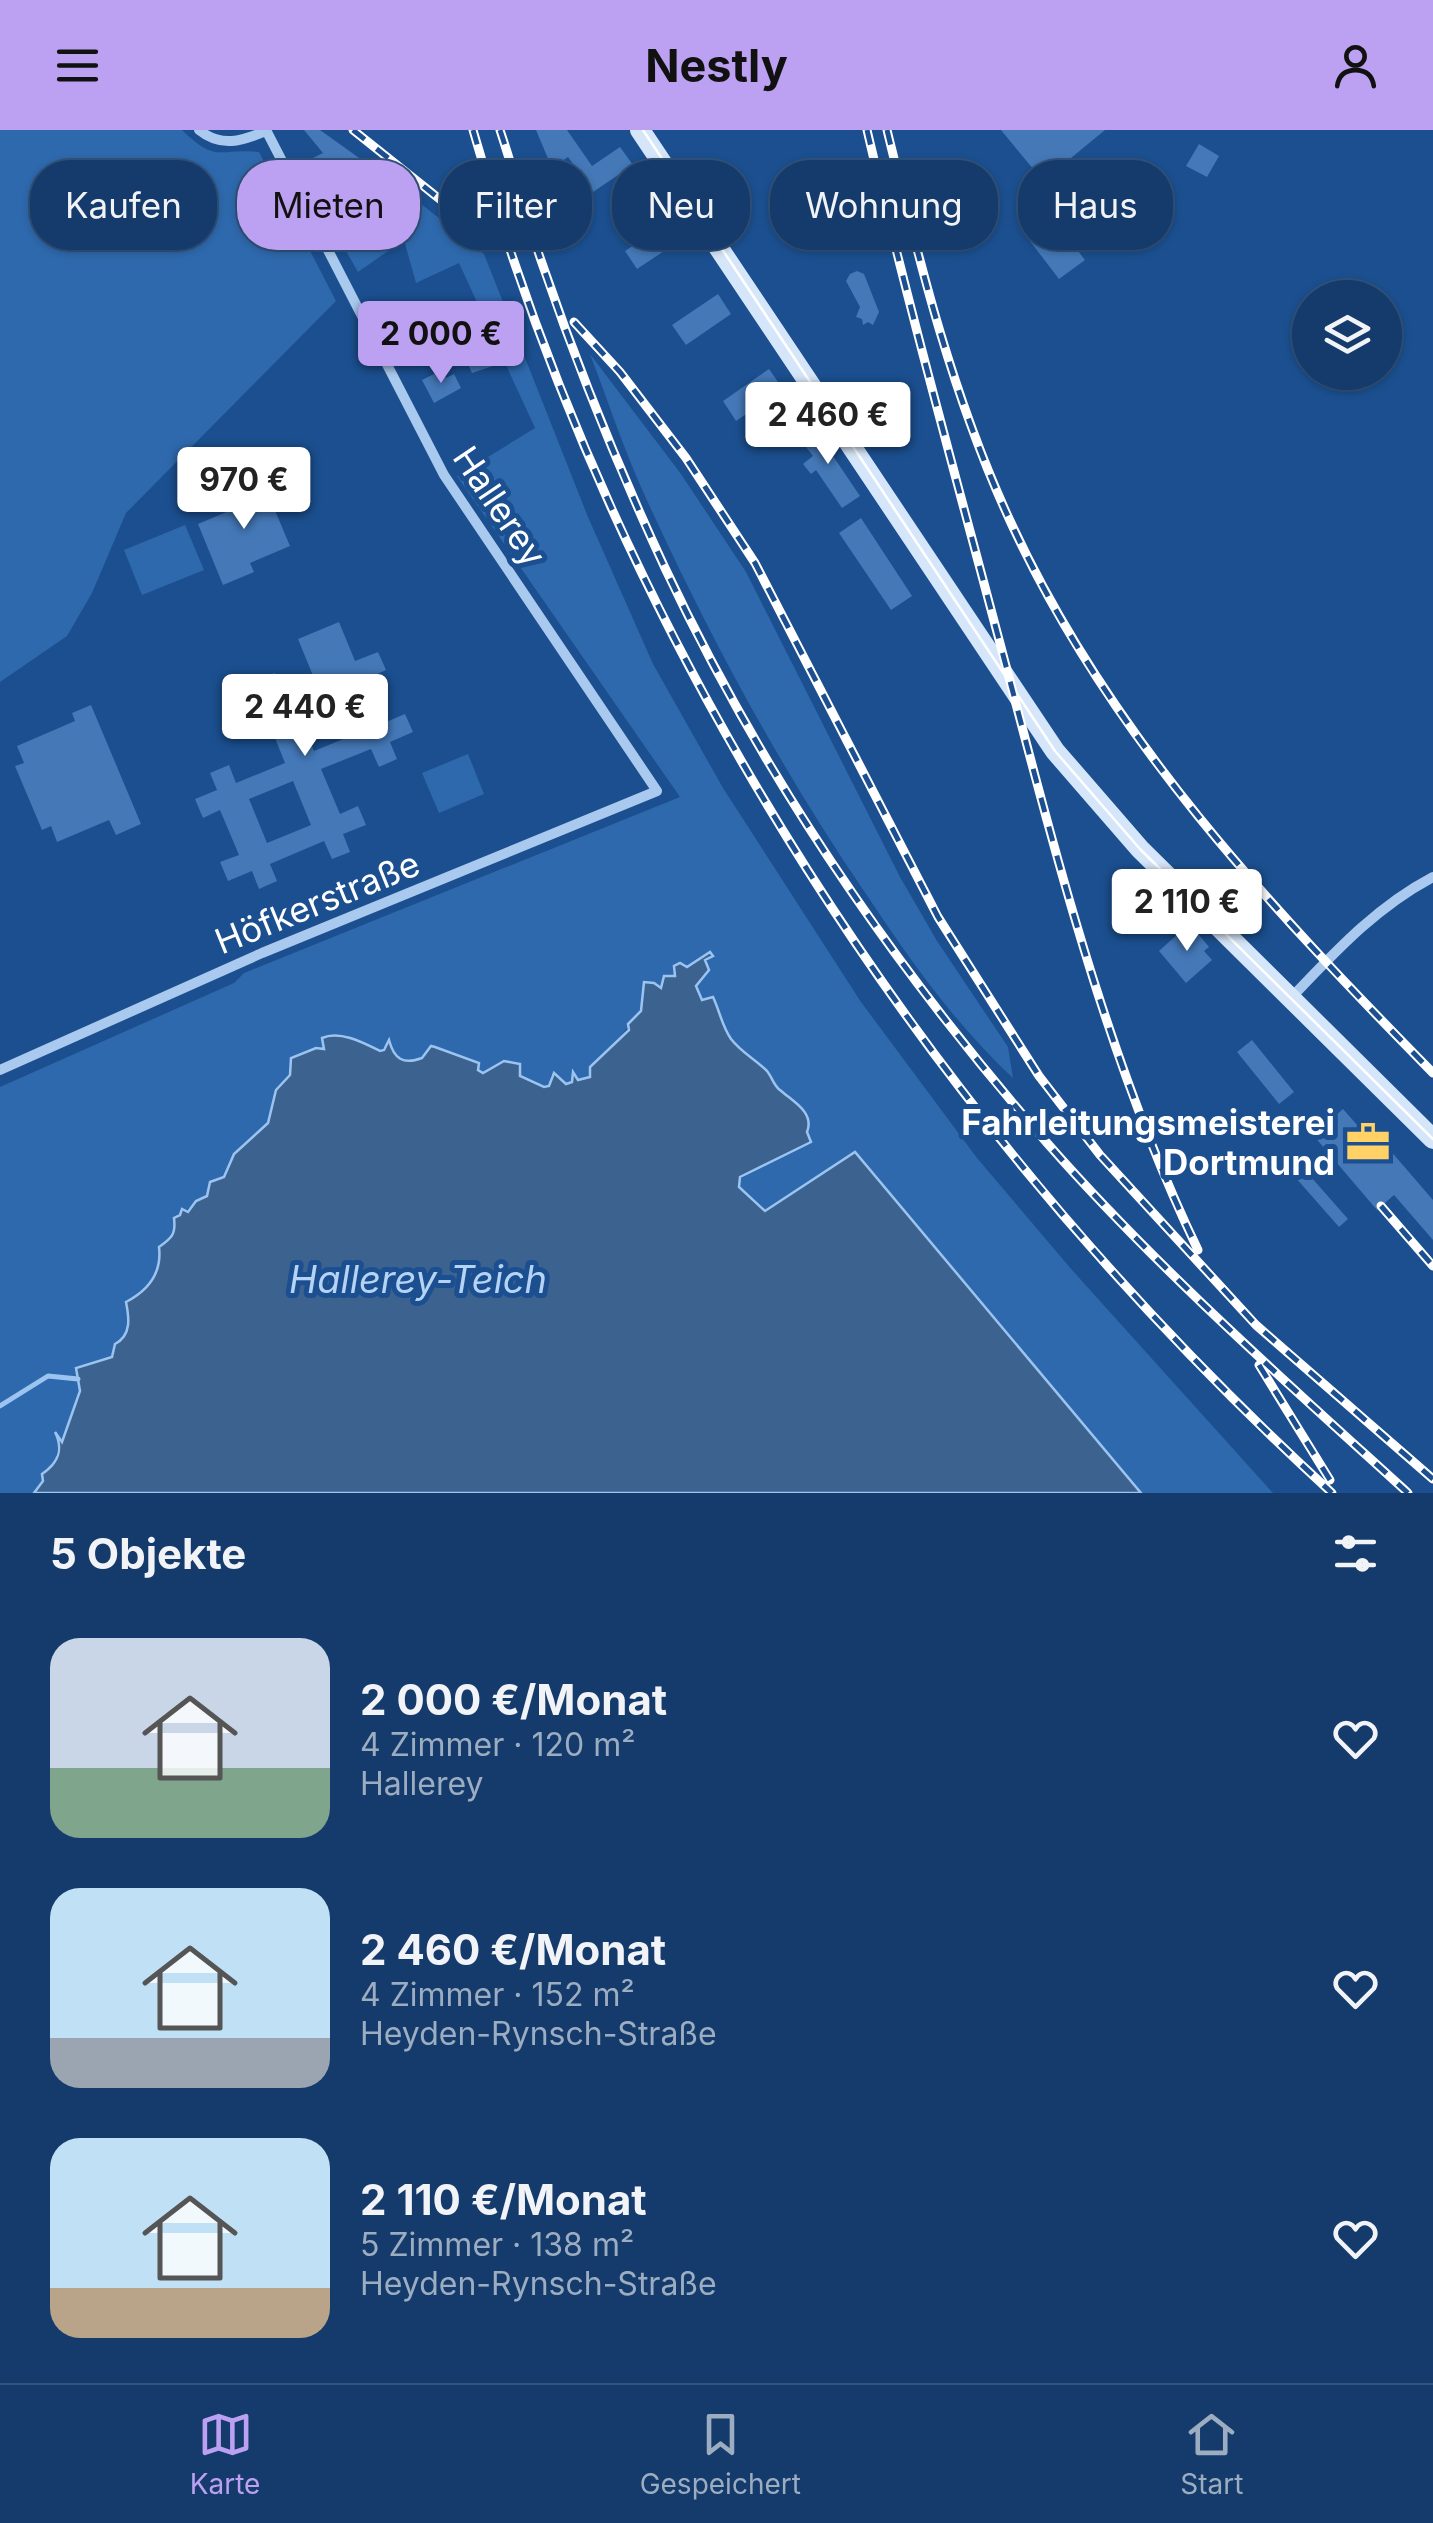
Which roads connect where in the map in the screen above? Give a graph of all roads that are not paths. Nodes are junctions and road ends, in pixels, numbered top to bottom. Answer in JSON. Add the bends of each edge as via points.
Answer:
{"nodes":[{"id":1,"x":199,"y":130,"type":"edge"},
{"id":2,"x":266,"y":130,"type":"edge"},
{"id":3,"x":640,"y":130,"type":"edge"},
{"id":4,"x":657,"y":790,"type":"joint"},
{"id":5,"x":1433,"y":877,"type":"edge"},
{"id":6,"x":1291,"y":998,"type":"junction"},
{"id":7,"x":0,"y":1070,"type":"edge"},
{"id":8,"x":1433,"y":1140,"type":"edge"}],
"edges":[{"from":1,"to":2,"type":"street","name":"Hallerey","via":[[235,142]]},
{"from":2,"to":4,"type":"street","name":"Hallerey","via":[[444,475]]},
{"from":3,"to":6,"type":"main road","via":[[1055,752],[1140,849]]},
{"from":4,"to":7,"type":"street","name":"Höfkerstraße"},
{"from":5,"to":6,"type":"street","via":[[1365,922]]},
{"from":6,"to":8,"type":"main road"}]}
